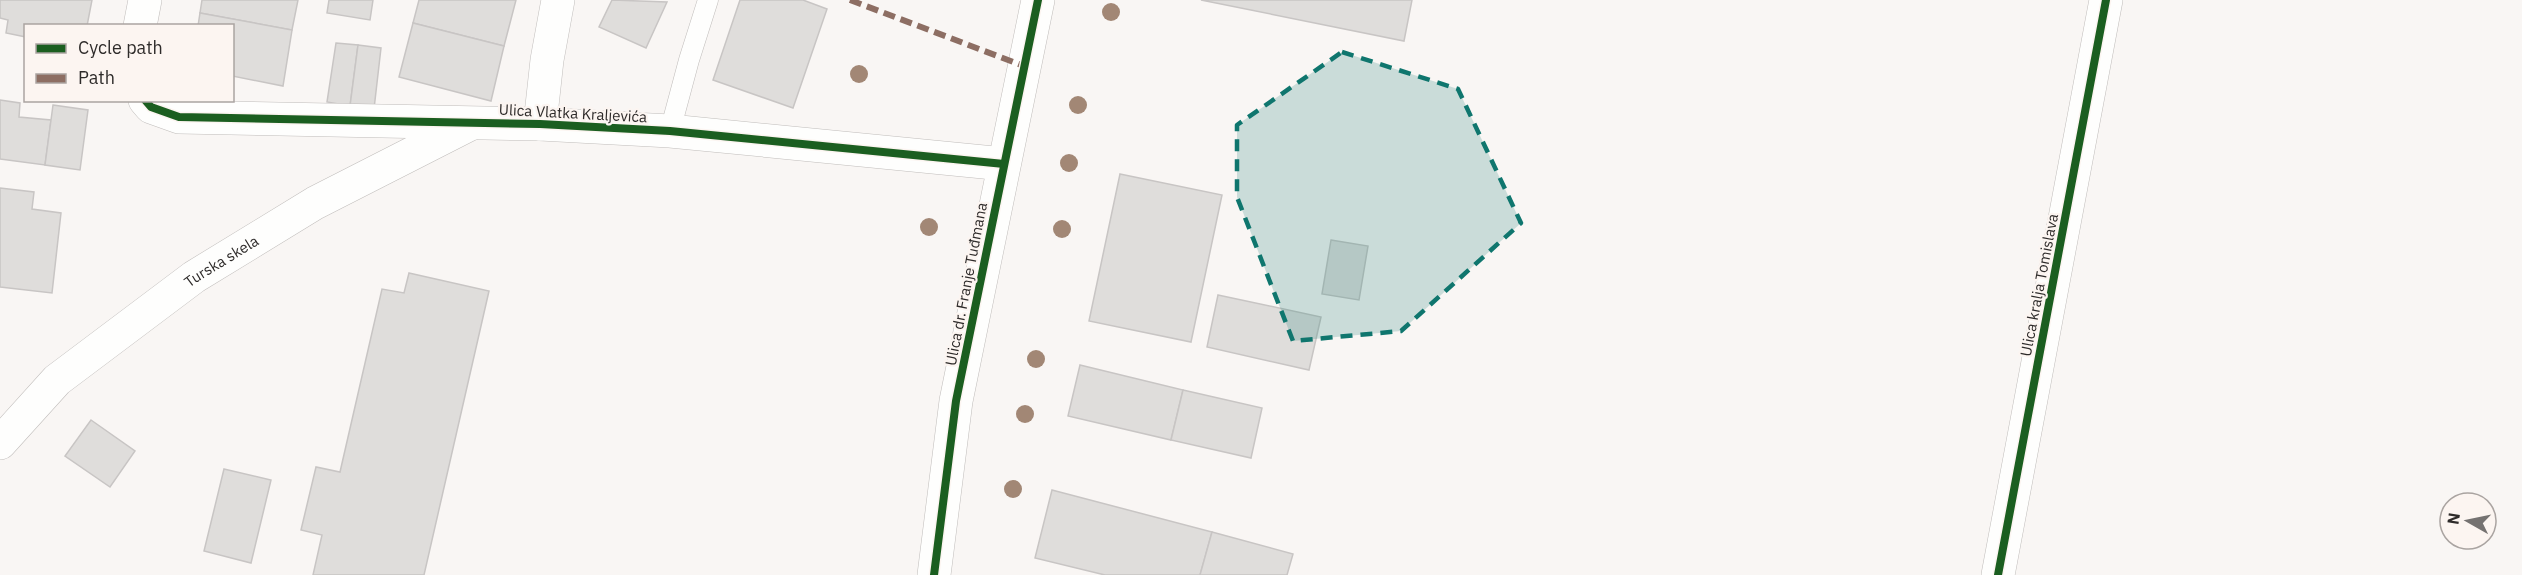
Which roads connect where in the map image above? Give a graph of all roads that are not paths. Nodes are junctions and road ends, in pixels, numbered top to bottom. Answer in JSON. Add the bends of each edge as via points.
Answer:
{"nodes":[{"id":1,"x":145,"y":0,"type":"edge"},
{"id":2,"x":558,"y":0,"type":"edge"},
{"id":3,"x":708,"y":0,"type":"edge"},
{"id":4,"x":1038,"y":0,"type":"edge"},
{"id":5,"x":2106,"y":0,"type":"edge"},
{"id":6,"x":140,"y":24,"type":"edge"},
{"id":7,"x":147,"y":102,"type":"edge"},
{"id":8,"x":474,"y":122,"type":"junction"},
{"id":9,"x":540,"y":124,"type":"junction"},
{"id":10,"x":670,"y":131,"type":"junction"},
{"id":11,"x":1004,"y":164,"type":"junction"},
{"id":12,"x":0,"y":443,"type":"edge"},
{"id":13,"x":934,"y":575,"type":"edge"},
{"id":14,"x":1998,"y":575,"type":"edge"}],
"edges":[{"from":1,"to":6,"type":"street"},
{"from":2,"to":9,"type":"street","name":"Ulica Vlatka Kraljevića"},
{"from":3,"to":10,"type":"lane"},
{"from":4,"to":11,"type":"street","name":"Ulica dr. Franje Tuđmana"},
{"from":5,"to":14,"type":"street","name":"Ulica kralja Tomislava"},
{"from":7,"to":8,"type":"street","name":"Ulica Vlatka Kraljevića","via":[[179,117]]},
{"from":8,"to":9,"type":"street","name":"Ulica Vlatka Kraljevića"},
{"from":8,"to":12,"type":"street","name":"Turska skela","via":[[315,203],[194,277],[57,380]]},
{"from":9,"to":10,"type":"street","name":"Ulica Vlatka Kraljevića"},
{"from":10,"to":11,"type":"street","name":"Ulica Vlatka Kraljevića"},
{"from":11,"to":13,"type":"street","name":"Ulica dr. Franje Tuđmana","via":[[956,401]]}]}
